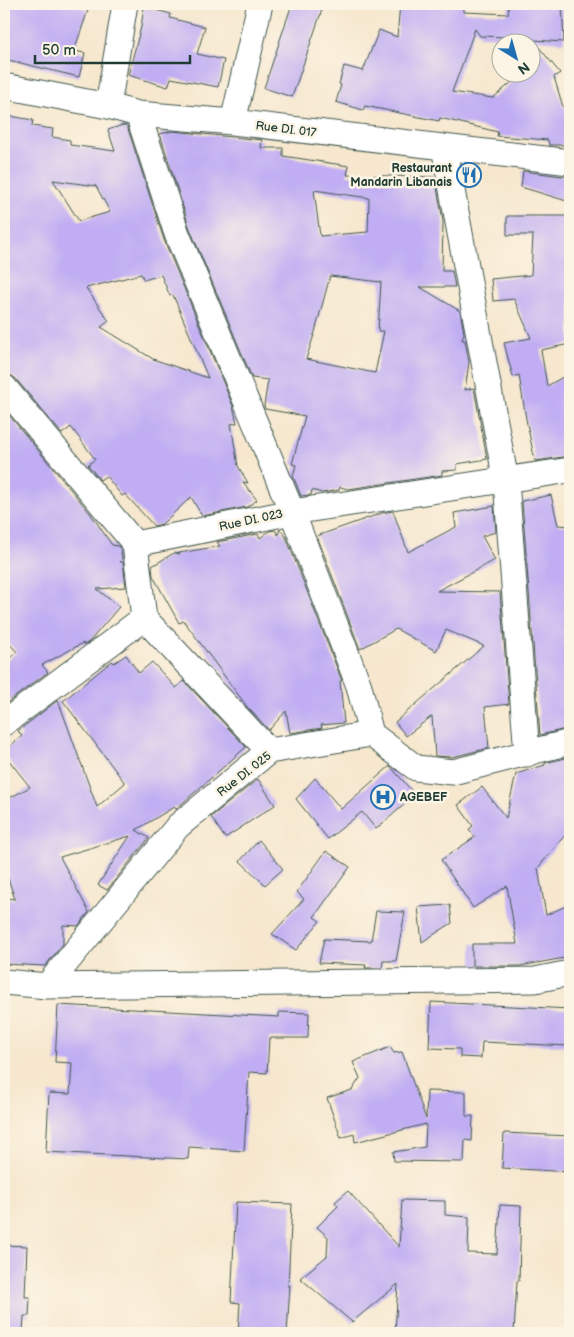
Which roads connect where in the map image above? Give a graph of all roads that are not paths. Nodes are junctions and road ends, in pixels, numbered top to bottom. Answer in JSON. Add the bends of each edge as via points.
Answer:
{"nodes":[{"id":1,"x":125,"y":4,"type":"edge"},
{"id":2,"x":260,"y":4,"type":"edge"},
{"id":3,"x":4,"y":86,"type":"edge"},
{"id":4,"x":108,"y":106,"type":"junction"},
{"id":5,"x":138,"y":114,"type":"junction"},
{"id":6,"x":232,"y":122,"type":"junction"},
{"id":7,"x":444,"y":147,"type":"junction"},
{"id":8,"x":570,"y":162,"type":"edge"},
{"id":9,"x":4,"y":387,"type":"edge"},
{"id":10,"x":570,"y":470,"type":"edge"},
{"id":11,"x":506,"y":481,"type":"junction"},
{"id":12,"x":292,"y":512,"type":"junction"},
{"id":13,"x":135,"y":544,"type":"junction"},
{"id":14,"x":144,"y":618,"type":"junction"},
{"id":15,"x":4,"y":723,"type":"edge"},
{"id":16,"x":371,"y":734,"type":"junction"},
{"id":17,"x":570,"y":742,"type":"edge"},
{"id":18,"x":269,"y":751,"type":"junction"},
{"id":19,"x":527,"y":754,"type":"junction"},
{"id":20,"x":570,"y":973,"type":"edge"},
{"id":21,"x":4,"y":982,"type":"edge"},
{"id":22,"x":47,"y":986,"type":"junction"}],
"edges":[{"from":1,"to":4,"type":"street"},
{"from":2,"to":6,"type":"street"},
{"from":3,"to":4,"type":"street","name":"Rue DI. 017"},
{"from":4,"to":5,"type":"street","name":"Rue DI. 017"},
{"from":5,"to":6,"type":"street","name":"Rue DI. 017"},
{"from":5,"to":12,"type":"street","via":[[176,234]]},
{"from":6,"to":7,"type":"street","name":"Rue DI. 017"},
{"from":7,"to":8,"type":"street","name":"Rue DI. 017"},
{"from":7,"to":11,"type":"street"},
{"from":9,"to":13,"type":"street"},
{"from":10,"to":11,"type":"street","name":"Rue DI. 023"},
{"from":11,"to":12,"type":"street","name":"Rue DI. 023"},
{"from":11,"to":19,"type":"street"},
{"from":12,"to":13,"type":"street","name":"Rue DI. 023"},
{"from":12,"to":16,"type":"street","via":[[359,686]]},
{"from":13,"to":14,"type":"street"},
{"from":14,"to":15,"type":"street"},
{"from":14,"to":18,"type":"street"},
{"from":16,"to":18,"type":"street","name":"Rue DI. 025"},
{"from":16,"to":19,"type":"street","via":[[416,768],[453,772]]},
{"from":17,"to":19,"type":"street"},
{"from":18,"to":22,"type":"street","name":"Rue DI. 025","via":[[178,826]]},
{"from":20,"to":22,"type":"street","via":[[534,980]]},
{"from":21,"to":22,"type":"street"}]}
